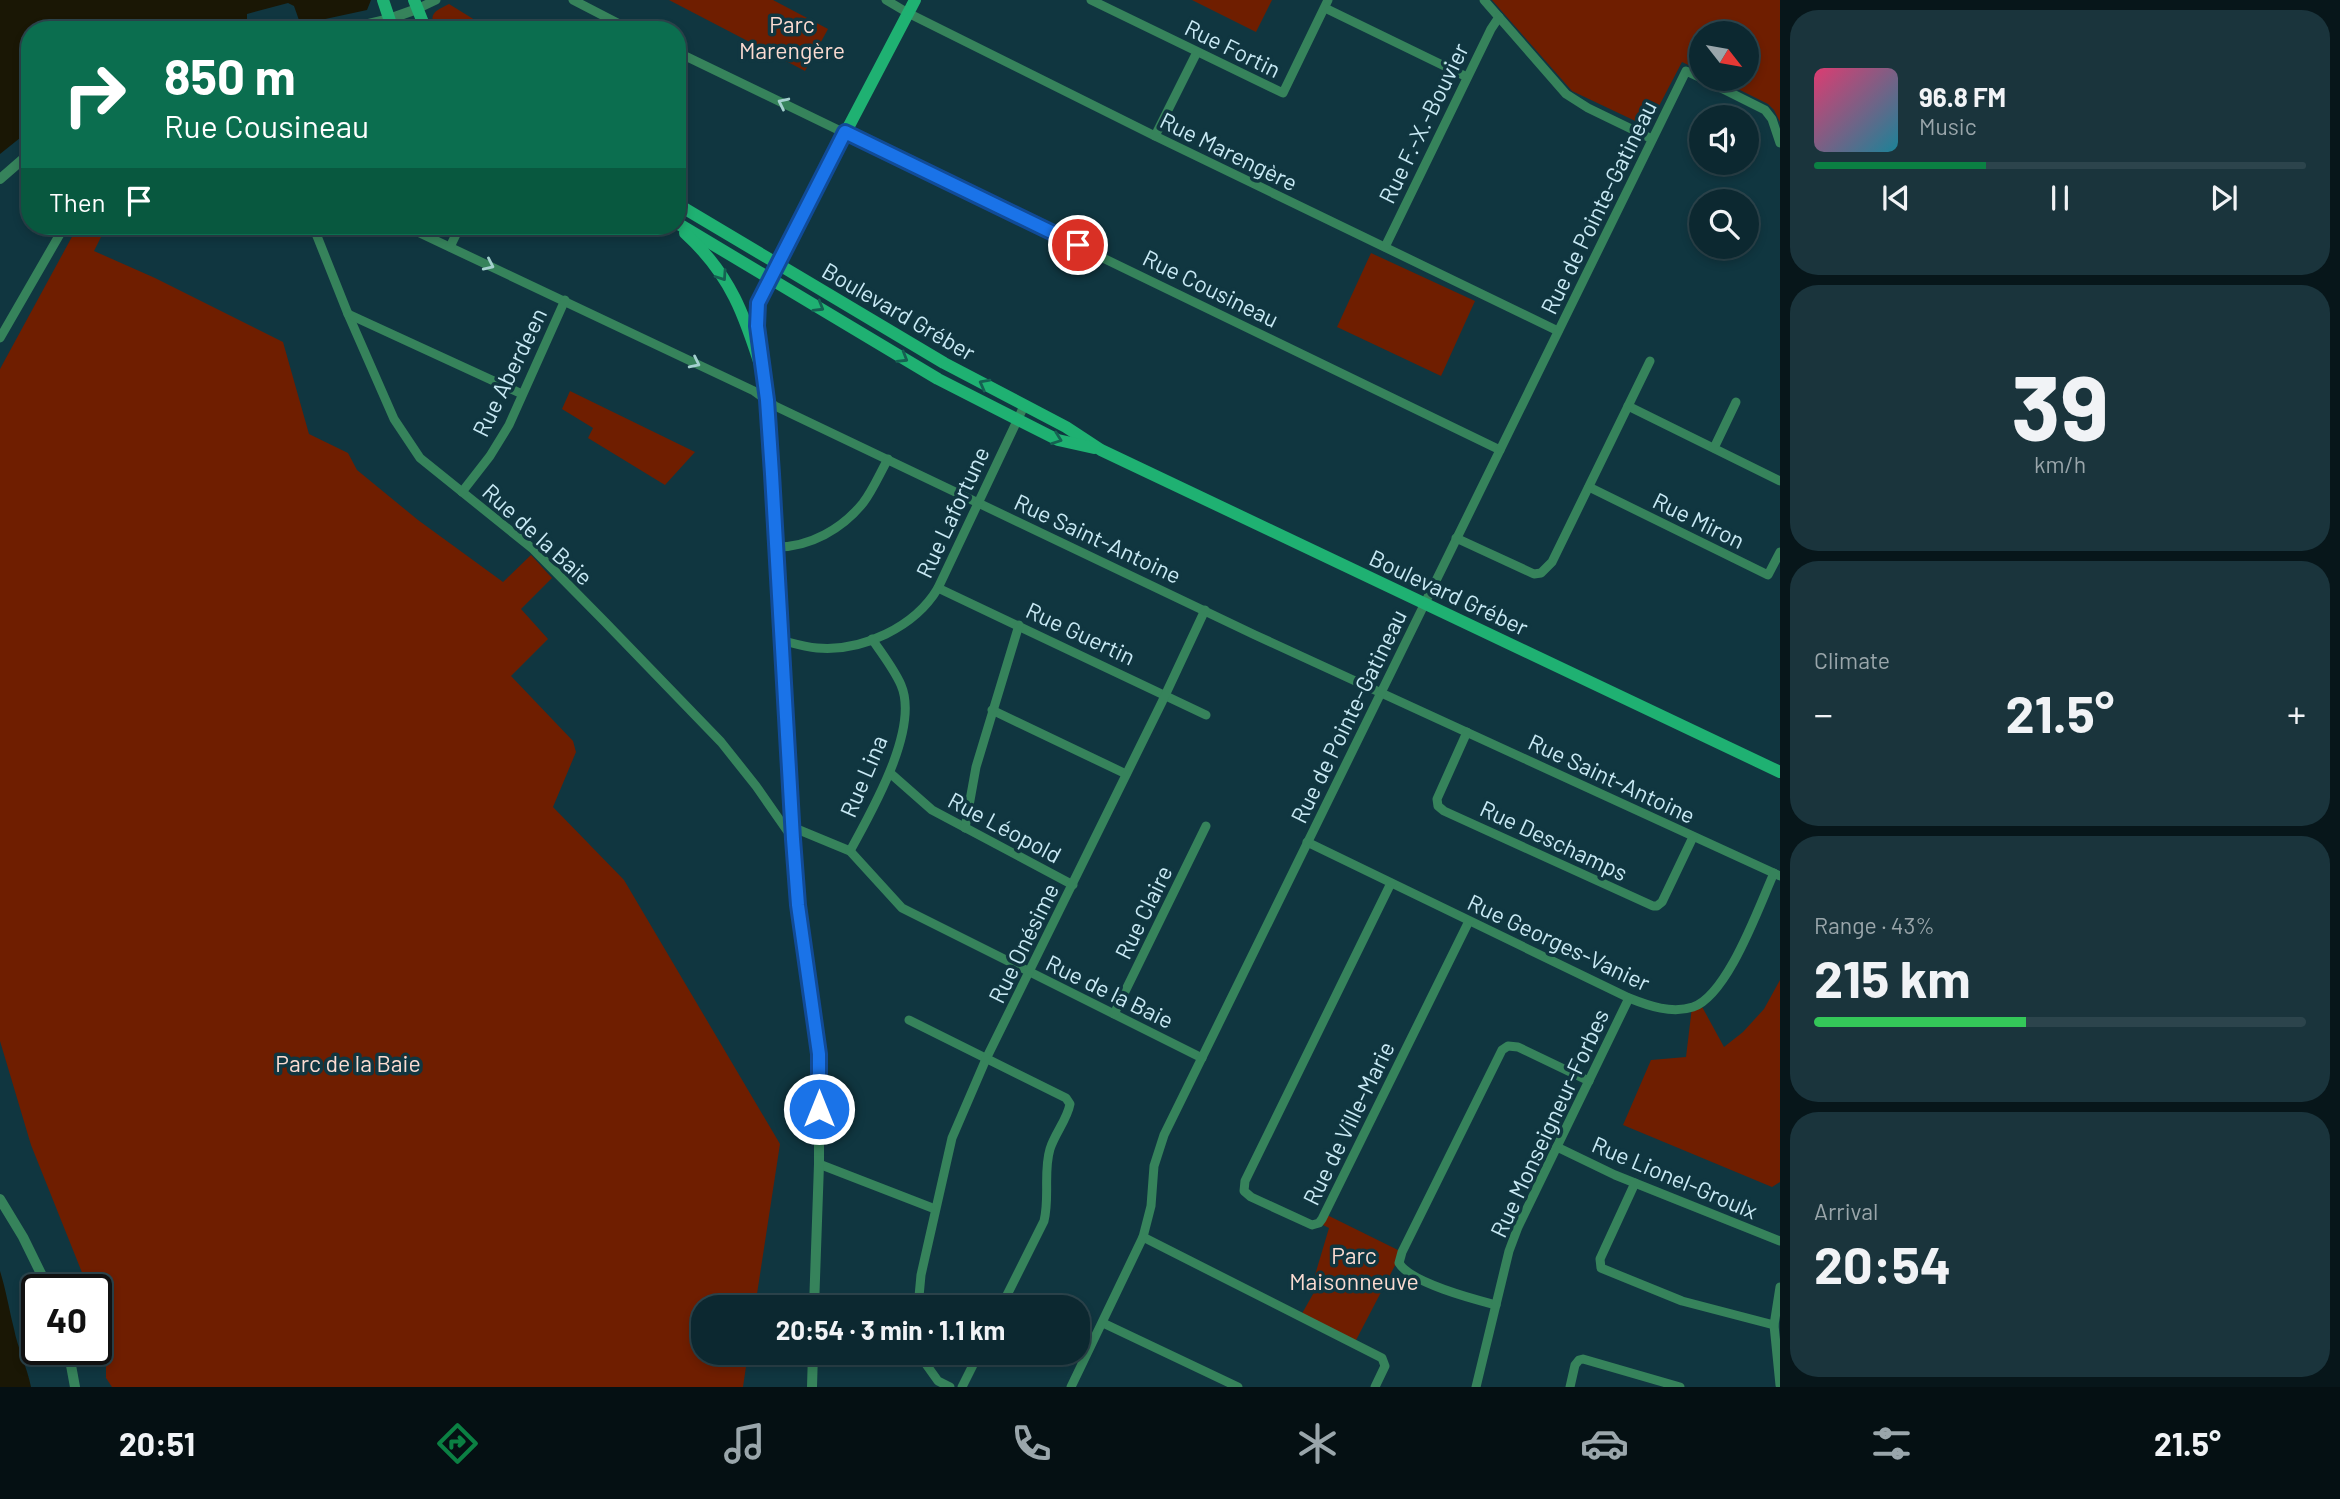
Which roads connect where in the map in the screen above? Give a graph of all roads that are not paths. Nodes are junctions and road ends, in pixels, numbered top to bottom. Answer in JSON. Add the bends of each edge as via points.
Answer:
{"nodes":[{"id":1,"x":383,"y":0,"type":"edge"},
{"id":2,"x":436,"y":0,"type":"edge"},
{"id":3,"x":573,"y":0,"type":"edge"},
{"id":4,"x":886,"y":0,"type":"edge"},
{"id":5,"x":915,"y":0,"type":"edge"},
{"id":6,"x":1091,"y":0,"type":"edge"},
{"id":7,"x":1484,"y":0,"type":"edge"},
{"id":8,"x":415,"y":4,"type":"edge"},
{"id":9,"x":1326,"y":4,"type":"edge"},
{"id":10,"x":908,"y":13,"type":"junction"},
{"id":11,"x":1499,"y":17,"type":"junction"},
{"id":12,"x":390,"y":21,"type":"edge"},
{"id":13,"x":395,"y":21,"type":"edge"},
{"id":14,"x":422,"y":21,"type":"edge"},
{"id":15,"x":614,"y":21,"type":"edge"},
{"id":16,"x":1197,"y":52,"type":"junction"},
{"id":17,"x":686,"y":56,"type":"edge"},
{"id":18,"x":1689,"y":72,"type":"edge"},
{"id":19,"x":1467,"y":78,"type":"junction"},
{"id":20,"x":1728,"y":91,"type":"edge"},
{"id":21,"x":845,"y":132,"type":"junction"},
{"id":22,"x":1155,"y":136,"type":"junction"},
{"id":23,"x":1652,"y":139,"type":"junction"},
{"id":24,"x":1780,"y":143,"type":"edge"},
{"id":25,"x":21,"y":161,"type":"edge"},
{"id":26,"x":0,"y":179,"type":"edge"},
{"id":27,"x":686,"y":209,"type":"edge"},
{"id":28,"x":686,"y":229,"type":"edge"},
{"id":29,"x":686,"y":234,"type":"edge"},
{"id":30,"x":59,"y":235,"type":"edge"},
{"id":31,"x":317,"y":235,"type":"edge"},
{"id":32,"x":424,"y":235,"type":"edge"},
{"id":33,"x":456,"y":235,"type":"edge"},
{"id":34,"x":450,"y":247,"type":"junction"},
{"id":35,"x":1385,"y":247,"type":"junction"},
{"id":36,"x":777,"y":263,"type":"junction"},
{"id":37,"x":769,"y":278,"type":"junction"},
{"id":38,"x":565,"y":300,"type":"junction"},
{"id":39,"x":348,"y":314,"type":"junction"},
{"id":40,"x":1558,"y":331,"type":"junction"},
{"id":41,"x":0,"y":338,"type":"edge"},
{"id":42,"x":1650,"y":361,"type":"dead end"},
{"id":43,"x":763,"y":374,"type":"junction"},
{"id":44,"x":522,"y":394,"type":"junction"},
{"id":45,"x":767,"y":400,"type":"junction"},
{"id":46,"x":1736,"y":402,"type":"dead end"},
{"id":47,"x":1024,"y":406,"type":"junction"},
{"id":48,"x":1628,"y":406,"type":"junction"},
{"id":49,"x":1017,"y":420,"type":"junction"},
{"id":50,"x":1714,"y":448,"type":"junction"},
{"id":51,"x":1101,"y":450,"type":"junction"},
{"id":52,"x":1500,"y":450,"type":"junction"},
{"id":53,"x":888,"y":459,"type":"junction"},
{"id":54,"x":1780,"y":481,"type":"edge"},
{"id":55,"x":1589,"y":487,"type":"junction"},
{"id":56,"x":462,"y":492,"type":"junction"},
{"id":57,"x":978,"y":503,"type":"junction"},
{"id":58,"x":1456,"y":538,"type":"junction"},
{"id":59,"x":776,"y":547,"type":"junction"},
{"id":60,"x":1780,"y":552,"type":"edge"},
{"id":61,"x":938,"y":588,"type":"junction"},
{"id":62,"x":1425,"y":604,"type":"junction"},
{"id":63,"x":1205,"y":610,"type":"junction"},
{"id":64,"x":1019,"y":625,"type":"junction"},
{"id":65,"x":872,"y":639,"type":"junction"},
{"id":66,"x":780,"y":640,"type":"junction"},
{"id":67,"x":1381,"y":692,"type":"junction"},
{"id":68,"x":1165,"y":695,"type":"junction"},
{"id":69,"x":992,"y":710,"type":"junction"},
{"id":70,"x":1206,"y":715,"type":"dead end"},
{"id":71,"x":1467,"y":732,"type":"junction"},
{"id":72,"x":1780,"y":772,"type":"edge"},
{"id":73,"x":890,"y":773,"type":"junction"},
{"id":74,"x":1126,"y":774,"type":"junction"},
{"id":75,"x":792,"y":827,"type":"junction"},
{"id":76,"x":1206,"y":827,"type":"dead end"},
{"id":77,"x":965,"y":828,"type":"junction"},
{"id":78,"x":1693,"y":837,"type":"junction"},
{"id":79,"x":793,"y":839,"type":"junction"},
{"id":80,"x":1307,"y":842,"type":"junction"},
{"id":81,"x":850,"y":851,"type":"junction"},
{"id":82,"x":1777,"y":875,"type":"edge"},
{"id":83,"x":1391,"y":883,"type":"junction"},
{"id":84,"x":1073,"y":885,"type":"junction"},
{"id":85,"x":1469,"y":921,"type":"junction"},
{"id":86,"x":1030,"y":973,"type":"junction"},
{"id":87,"x":1629,"y":998,"type":"junction"},
{"id":88,"x":1114,"y":1014,"type":"junction"},
{"id":89,"x":909,"y":1020,"type":"dead end"},
{"id":90,"x":1202,"y":1058,"type":"junction"},
{"id":91,"x":986,"y":1059,"type":"junction"},
{"id":92,"x":1589,"y":1081,"type":"junction"},
{"id":93,"x":1557,"y":1147,"type":"junction"},
{"id":94,"x":819,"y":1164,"type":"junction"},
{"id":95,"x":1635,"y":1184,"type":"junction"},
{"id":96,"x":0,"y":1199,"type":"edge"},
{"id":97,"x":935,"y":1209,"type":"junction"},
{"id":98,"x":1143,"y":1237,"type":"junction"},
{"id":99,"x":1780,"y":1241,"type":"edge"},
{"id":100,"x":41,"y":1274,"type":"edge"},
{"id":101,"x":1780,"y":1287,"type":"edge"},
{"id":102,"x":814,"y":1295,"type":"edge"},
{"id":103,"x":919,"y":1295,"type":"edge"},
{"id":104,"x":1007,"y":1295,"type":"edge"},
{"id":105,"x":1496,"y":1305,"type":"junction"},
{"id":106,"x":1103,"y":1323,"type":"junction"},
{"id":107,"x":1774,"y":1325,"type":"junction"},
{"id":108,"x":71,"y":1365,"type":"edge"},
{"id":109,"x":813,"y":1365,"type":"edge"},
{"id":110,"x":927,"y":1365,"type":"edge"},
{"id":111,"x":973,"y":1365,"type":"edge"},
{"id":112,"x":1780,"y":1385,"type":"edge"},
{"id":113,"x":75,"y":1387,"type":"edge"},
{"id":114,"x":812,"y":1387,"type":"edge"},
{"id":115,"x":950,"y":1387,"type":"edge"},
{"id":116,"x":962,"y":1387,"type":"edge"},
{"id":117,"x":1071,"y":1387,"type":"edge"},
{"id":118,"x":1238,"y":1387,"type":"edge"},
{"id":119,"x":1375,"y":1387,"type":"edge"},
{"id":120,"x":1476,"y":1387,"type":"edge"},
{"id":121,"x":1570,"y":1387,"type":"edge"},
{"id":122,"x":1680,"y":1387,"type":"edge"}],
"edges":[{"from":1,"to":12,"type":"main road"},
{"from":2,"to":8,"type":"street"},
{"from":3,"to":15,"type":"street"},
{"from":4,"to":10,"type":"street","name":"Rue Marengère"},
{"from":5,"to":10,"type":"main road"},
{"from":6,"to":16,"type":"street","name":"Rue Fortin"},
{"from":7,"to":11,"type":"street"},
{"from":8,"to":13,"type":"street"},
{"from":8,"to":14,"type":"main road"},
{"from":9,"to":16,"type":"street","name":"Rue Fortin","via":[[1283,93]]},
{"from":9,"to":19,"type":"street"},
{"from":10,"to":21,"type":"main road"},
{"from":10,"to":22,"type":"street","name":"Rue Marengère"},
{"from":11,"to":19,"type":"street","name":"Rue F.-X.-Bouvier"},
{"from":11,"to":23,"type":"street","via":[[1572,99]]},
{"from":16,"to":22,"type":"street"},
{"from":21,"to":17,"type":"street","name":"Rue Cousineau","one_way":true},
{"from":18,"to":23,"type":"street","name":"Rue de Pointe-Gatineau"},
{"from":19,"to":35,"type":"street","name":"Rue F.-X.-Bouvier"},
{"from":20,"to":24,"type":"street","via":[[1765,110]]},
{"from":21,"to":36,"type":"main road"},
{"from":21,"to":52,"type":"street","name":"Rue Cousineau"},
{"from":22,"to":35,"type":"street","name":"Rue Marengère"},
{"from":23,"to":40,"type":"street","name":"Rue de Pointe-Gatineau"},
{"from":25,"to":26,"type":"street"},
{"from":27,"to":36,"type":"main road","name":"Boulevard Gréber"},
{"from":28,"to":37,"type":"main road","name":"Boulevard Gréber"},
{"from":29,"to":43,"type":"main road","one_way":true,"via":[[710,259],[743,311]]},
{"from":30,"to":41,"type":"street"},
{"from":31,"to":39,"type":"street","name":"Rue de la Baie"},
{"from":32,"to":34,"type":"street","name":"Rue Saint-Antoine"},
{"from":33,"to":34,"type":"street"},
{"from":34,"to":38,"type":"street","name":"Rue Saint-Antoine","one_way":true},
{"from":35,"to":40,"type":"street","name":"Rue Marengère"},
{"from":36,"to":37,"type":"main road"},
{"from":47,"to":36,"type":"main road","name":"Boulevard Gréber","one_way":true},
{"from":37,"to":43,"type":"street","via":[[756,310]]},
{"from":37,"to":49,"type":"main road","name":"Boulevard Gréber","one_way":true,"via":[[938,379]]},
{"from":38,"to":44,"type":"street","name":"Rue Aberdeen"},
{"from":38,"to":45,"type":"street","name":"Rue Saint-Antoine","one_way":true},
{"from":39,"to":44,"type":"street"},
{"from":39,"to":56,"type":"street","name":"Rue de la Baie","via":[[394,419],[420,458]]},
{"from":40,"to":52,"type":"street","name":"Rue de Pointe-Gatineau"},
{"from":42,"to":48,"type":"street"},
{"from":43,"to":45,"type":"street"},
{"from":44,"to":56,"type":"street","name":"Rue Aberdeen","via":[[509,425]]},
{"from":45,"to":53,"type":"street","name":"Rue Saint-Antoine"},
{"from":45,"to":59,"type":"street"},
{"from":46,"to":50,"type":"street"},
{"from":47,"to":49,"type":"street","name":"Rue Lafortune"},
{"from":47,"to":51,"type":"main road","name":"Boulevard Gréber"},
{"from":48,"to":50,"type":"street"},
{"from":48,"to":55,"type":"street"},
{"from":49,"to":51,"type":"main road","name":"Boulevard Gréber","one_way":true,"via":[[1058,440]]},
{"from":49,"to":57,"type":"street","name":"Rue Lafortune"},
{"from":50,"to":54,"type":"street"},
{"from":51,"to":62,"type":"main road","name":"Boulevard Gréber"},
{"from":52,"to":58,"type":"street","name":"Rue de Pointe-Gatineau"},
{"from":53,"to":57,"type":"street","name":"Rue Saint-Antoine"},
{"from":53,"to":59,"type":"street","via":[[864,503],[839,527],[816,540]]},
{"from":55,"to":58,"type":"street","via":[[1552,562],[1541,573],[1528,572]]},
{"from":55,"to":60,"type":"street","name":"Rue Miron","via":[[1768,576]]},
{"from":56,"to":79,"type":"street","name":"Rue de la Baie","via":[[533,549],[721,742]]},
{"from":57,"to":61,"type":"street","name":"Rue Lafortune"},
{"from":57,"to":63,"type":"street","name":"Rue Saint-Antoine"},
{"from":58,"to":62,"type":"street","name":"Rue de Pointe-Gatineau"},
{"from":59,"to":66,"type":"street"},
{"from":61,"to":64,"type":"street","name":"Rue Guertin"},
{"from":61,"to":65,"type":"street","name":"Rue Lafortune","via":[[919,611]]},
{"from":62,"to":67,"type":"street","name":"Rue de Pointe-Gatineau"},
{"from":62,"to":72,"type":"main road","name":"Boulevard Gréber"},
{"from":63,"to":67,"type":"street","name":"Rue Saint-Antoine"},
{"from":63,"to":68,"type":"street","name":"Rue Onésime"},
{"from":64,"to":68,"type":"street","name":"Rue Guertin"},
{"from":64,"to":69,"type":"street"},
{"from":65,"to":66,"type":"street","name":"Rue Lafortune","via":[[818,648]]},
{"from":65,"to":73,"type":"street","name":"Rue Lina","via":[[902,686],[906,702]]},
{"from":66,"to":75,"type":"street"},
{"from":67,"to":71,"type":"street","name":"Rue Saint-Antoine"},
{"from":67,"to":80,"type":"street","name":"Rue de Pointe-Gatineau"},
{"from":68,"to":70,"type":"street","name":"Rue Guertin"},
{"from":68,"to":74,"type":"street","name":"Rue Onésime"},
{"from":69,"to":74,"type":"street"},
{"from":69,"to":77,"type":"street"},
{"from":71,"to":78,"type":"street","name":"Rue Saint-Antoine"},
{"from":71,"to":78,"type":"street","name":"Rue Deschamps","via":[[1437,799],[1444,811],[1653,906],[1662,902]]},
{"from":73,"to":77,"type":"street","name":"Rue Léopold","via":[[932,810]]},
{"from":73,"to":81,"type":"street","name":"Rue Lina"},
{"from":74,"to":84,"type":"street","name":"Rue Onésime"},
{"from":75,"to":79,"type":"street"},
{"from":75,"to":81,"type":"street","name":"Rue de la Baie"},
{"from":76,"to":88,"type":"street","name":"Rue Claire"},
{"from":77,"to":84,"type":"street","name":"Rue Léopold"},
{"from":78,"to":82,"type":"street","name":"Rue Saint-Antoine"},
{"from":79,"to":94,"type":"street","via":[[819,1054]]},
{"from":80,"to":83,"type":"street","name":"Rue Georges-Vanier"},
{"from":80,"to":90,"type":"street","name":"Rue de Pointe-Gatineau"},
{"from":81,"to":86,"type":"street","name":"Rue de la Baie","via":[[902,908]]},
{"from":82,"to":87,"type":"street","name":"Rue Georges-Vanier","via":[[1733,963],[1708,998],[1695,1007],[1678,1010]]},
{"from":83,"to":85,"type":"street","name":"Rue Georges-Vanier"},
{"from":83,"to":85,"type":"street","name":"Rue de Ville-Marie","via":[[1245,1181],[1244,1191],[1251,1197],[1312,1225],[1320,1223]]},
{"from":84,"to":86,"type":"street","name":"Rue Onésime"},
{"from":85,"to":87,"type":"street","name":"Rue Georges-Vanier"},
{"from":86,"to":88,"type":"street","name":"Rue de la Baie"},
{"from":86,"to":91,"type":"street","name":"Rue Onésime"},
{"from":87,"to":92,"type":"street","name":"Rue Monseigneur-Forbes"},
{"from":88,"to":90,"type":"street","name":"Rue de la Baie"},
{"from":89,"to":91,"type":"street"},
{"from":90,"to":98,"type":"street","name":"Rue de Pointe-Gatineau","via":[[1158,1147]]},
{"from":91,"to":97,"type":"street","name":"Rue Onésime","via":[[952,1139]]},
{"from":91,"to":104,"type":"street","via":[[1070,1104],[1050,1150],[1044,1221]]},
{"from":92,"to":93,"type":"street","name":"Rue Monseigneur-Forbes"},
{"from":92,"to":105,"type":"street","via":[[1518,1047],[1502,1050],[1402,1252],[1399,1263],[1405,1270],[1451,1293]]},
{"from":93,"to":95,"type":"street","name":"Rue Lionel-Groulx"},
{"from":93,"to":105,"type":"street","name":"Rue Monseigneur-Forbes","via":[[1513,1238]]},
{"from":94,"to":97,"type":"street"},
{"from":94,"to":102,"type":"street"},
{"from":95,"to":99,"type":"street","name":"Rue Lionel-Groulx"},
{"from":95,"to":107,"type":"street","via":[[1600,1259],[1601,1268],[1682,1301]]},
{"from":96,"to":100,"type":"street"},
{"from":97,"to":103,"type":"street","name":"Rue Onésime"},
{"from":98,"to":106,"type":"street","name":"Rue de Pointe-Gatineau"},
{"from":98,"to":119,"type":"street","via":[[1382,1358],[1385,1366]]},
{"from":101,"to":107,"type":"street"},
{"from":105,"to":120,"type":"street","name":"Rue Monseigneur-Forbes"},
{"from":106,"to":117,"type":"street","name":"Rue de Pointe-Gatineau"},
{"from":106,"to":118,"type":"street"},
{"from":107,"to":112,"type":"street"},
{"from":108,"to":113,"type":"street"},
{"from":109,"to":114,"type":"street"},
{"from":110,"to":115,"type":"street"},
{"from":111,"to":116,"type":"street"},
{"from":121,"to":122,"type":"street","via":[[1577,1362],[1586,1360]]}]}
